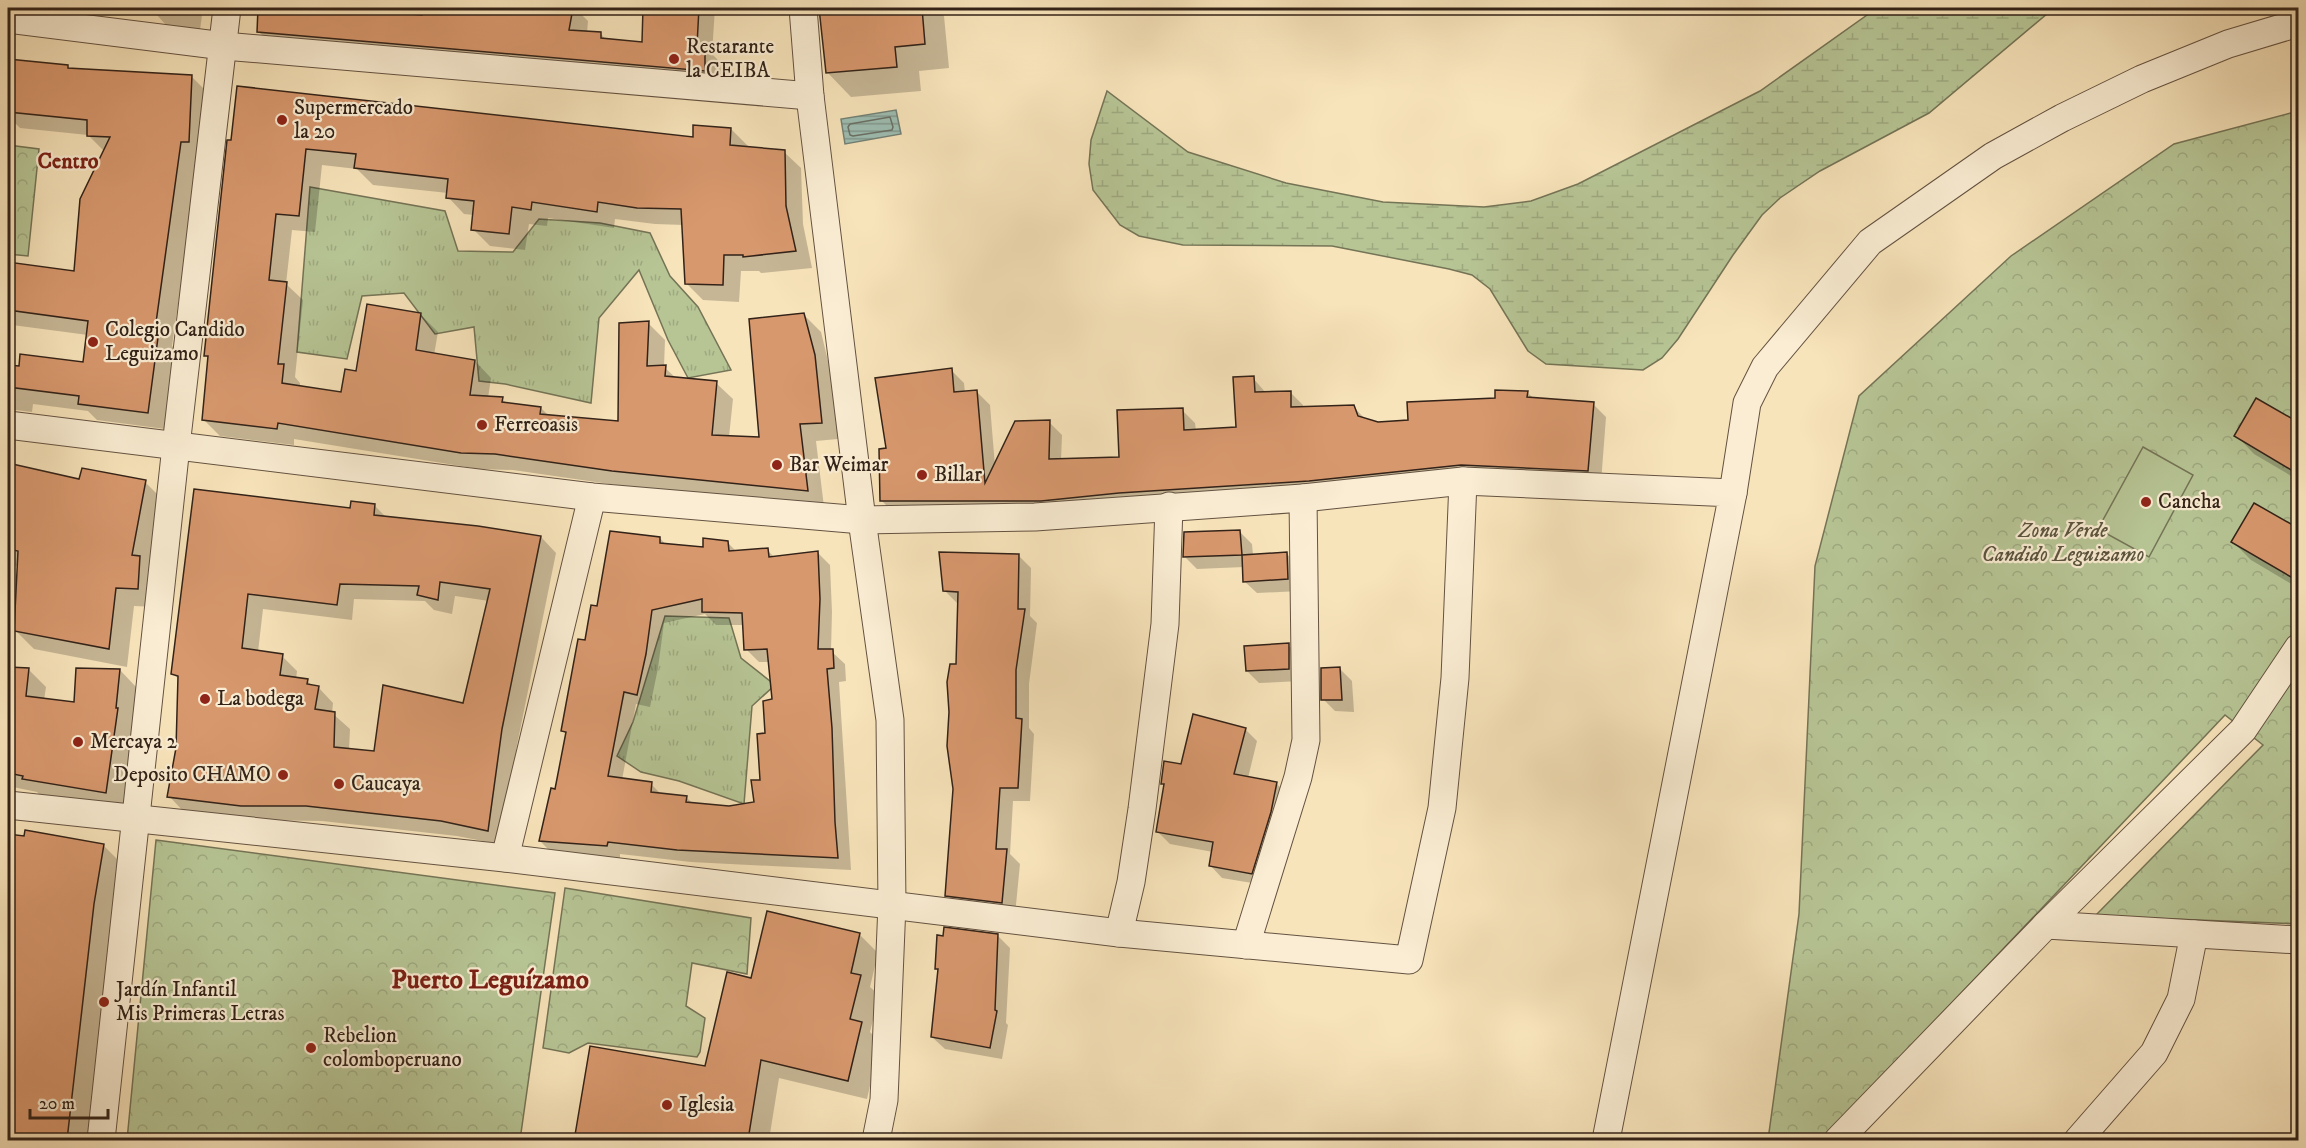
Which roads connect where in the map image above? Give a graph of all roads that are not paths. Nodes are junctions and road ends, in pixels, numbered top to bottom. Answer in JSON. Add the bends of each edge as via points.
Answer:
{"nodes":[{"id":1,"x":227,"y":8,"type":"edge"},
{"id":2,"x":803,"y":8,"type":"edge"},
{"id":3,"x":8,"y":19,"type":"edge"},
{"id":4,"x":2298,"y":23,"type":"edge"},
{"id":5,"x":224,"y":46,"type":"junction"},
{"id":6,"x":810,"y":96,"type":"junction"},
{"id":7,"x":8,"y":425,"type":"edge"},
{"id":8,"x":176,"y":446,"type":"junction"},
{"id":9,"x":1463,"y":481,"type":"junction"},
{"id":10,"x":1733,"y":493,"type":"junction"},
{"id":11,"x":592,"y":497,"type":"junction"},
{"id":12,"x":1303,"y":498,"type":"junction"},
{"id":13,"x":1168,"y":506,"type":"junction"},
{"id":14,"x":862,"y":520,"type":"junction"},
{"id":15,"x":2298,"y":648,"type":"edge"},
{"id":16,"x":8,"y":804,"type":"edge"},
{"id":17,"x":137,"y":819,"type":"junction"},
{"id":18,"x":505,"y":858,"type":"junction"},
{"id":19,"x":892,"y":904,"type":"junction"},
{"id":20,"x":2046,"y":926,"type":"junction"},
{"id":21,"x":1119,"y":933,"type":"junction"},
{"id":22,"x":2194,"y":934,"type":"junction"},
{"id":23,"x":2298,"y":940,"type":"edge"},
{"id":24,"x":1246,"y":945,"type":"junction"},
{"id":25,"x":101,"y":1140,"type":"edge"},
{"id":26,"x":876,"y":1140,"type":"edge"},
{"id":27,"x":1606,"y":1140,"type":"edge"},
{"id":28,"x":1838,"y":1140,"type":"edge"},
{"id":29,"x":2078,"y":1140,"type":"edge"}],
"edges":[{"from":1,"to":5,"type":"street"},
{"from":2,"to":6,"type":"street"},
{"from":3,"to":5,"type":"street"},
{"from":4,"to":10,"type":"street","via":[[2142,79],[2062,118],[1993,156],[1870,242],[1765,367],[1747,402]]},
{"from":5,"to":6,"type":"street"},
{"from":5,"to":8,"type":"street"},
{"from":6,"to":14,"type":"street"},
{"from":7,"to":8,"type":"street"},
{"from":8,"to":11,"type":"street"},
{"from":8,"to":17,"type":"street"},
{"from":9,"to":10,"type":"street"},
{"from":9,"to":12,"type":"street"},
{"from":9,"to":24,"type":"street","via":[[1455,678],[1442,808],[1409,960]]},
{"from":10,"to":27,"type":"street"},
{"from":11,"to":14,"type":"street"},
{"from":11,"to":18,"type":"street"},
{"from":12,"to":13,"type":"street"},
{"from":12,"to":24,"type":"street","via":[[1306,740]]},
{"from":13,"to":14,"type":"street","via":[[1035,517]]},
{"from":13,"to":21,"type":"street","via":[[1165,624],[1142,809]]},
{"from":14,"to":19,"type":"street","via":[[890,720]]},
{"from":15,"to":20,"type":"street","via":[[2243,730]]},
{"from":16,"to":17,"type":"street"},
{"from":17,"to":18,"type":"street"},
{"from":17,"to":25,"type":"street"},
{"from":18,"to":19,"type":"street"},
{"from":19,"to":21,"type":"street"},
{"from":19,"to":26,"type":"street","via":[[884,1100]]},
{"from":20,"to":22,"type":"street"},
{"from":20,"to":28,"type":"street"},
{"from":21,"to":24,"type":"street"},
{"from":22,"to":23,"type":"street"},
{"from":22,"to":29,"type":"street","via":[[2181,999],[2154,1053]]}]}
